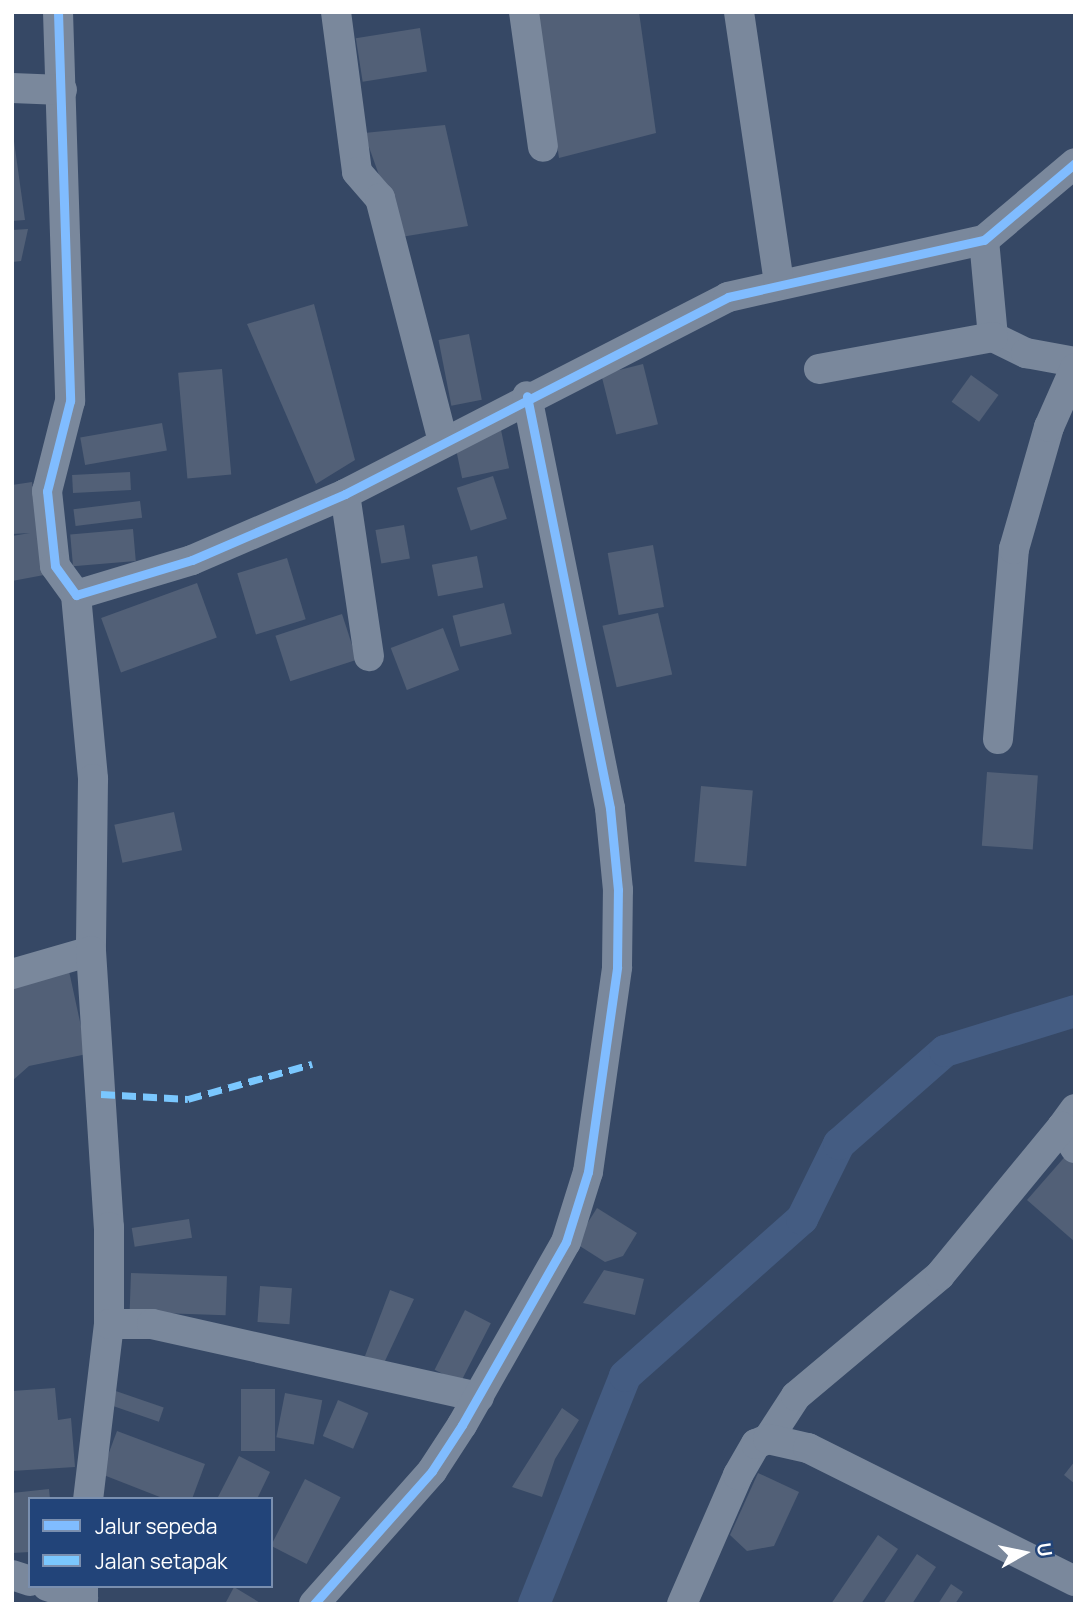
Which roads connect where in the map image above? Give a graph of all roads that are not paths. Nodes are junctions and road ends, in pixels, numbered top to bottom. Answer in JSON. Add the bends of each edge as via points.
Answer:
{"nodes":[{"id":1,"x":58,"y":12,"type":"edge"},
{"id":2,"x":336,"y":12,"type":"edge"},
{"id":3,"x":524,"y":12,"type":"edge"},
{"id":4,"x":739,"y":12,"type":"edge"},
{"id":5,"x":12,"y":88,"type":"edge"},
{"id":6,"x":62,"y":90,"type":"junction"},
{"id":7,"x":543,"y":147,"type":"dead end"},
{"id":8,"x":1075,"y":163,"type":"edge"},
{"id":9,"x":984,"y":240,"type":"junction"},
{"id":10,"x":779,"y":282,"type":"junction"},
{"id":11,"x":993,"y":337,"type":"junction"},
{"id":12,"x":1075,"y":362,"type":"edge"},
{"id":13,"x":1075,"y":368,"type":"edge"},
{"id":14,"x":819,"y":369,"type":"dead end"},
{"id":15,"x":527,"y":396,"type":"junction"},
{"id":16,"x":442,"y":438,"type":"junction"},
{"id":17,"x":345,"y":494,"type":"junction"},
{"id":18,"x":76,"y":595,"type":"junction"},
{"id":19,"x":369,"y":656,"type":"dead end"},
{"id":20,"x":998,"y":739,"type":"dead end"},
{"id":21,"x":91,"y":951,"type":"junction"},
{"id":22,"x":12,"y":974,"type":"edge"},
{"id":23,"x":1070,"y":1128,"type":"edge"},
{"id":24,"x":109,"y":1324,"type":"junction"},
{"id":25,"x":479,"y":1397,"type":"junction"},
{"id":26,"x":768,"y":1439,"type":"junction"},
{"id":27,"x":88,"y":1497,"type":"edge"},
{"id":28,"x":1075,"y":1581,"type":"edge"},
{"id":29,"x":53,"y":1588,"type":"edge"},
{"id":30,"x":85,"y":1598,"type":"edge"},
{"id":31,"x":314,"y":1604,"type":"edge"},
{"id":32,"x":682,"y":1604,"type":"edge"}],
"edges":[{"from":1,"to":6,"type":"street"},
{"from":2,"to":16,"type":"street","via":[[357,172],[380,198]]},
{"from":3,"to":7,"type":"street"},
{"from":4,"to":10,"type":"street"},
{"from":5,"to":6,"type":"street"},
{"from":6,"to":18,"type":"street","via":[[70,401],[47,491],[55,566]]},
{"from":8,"to":9,"type":"street"},
{"from":9,"to":10,"type":"street"},
{"from":9,"to":11,"type":"street"},
{"from":10,"to":15,"type":"street","via":[[728,297]]},
{"from":11,"to":12,"type":"street","via":[[1026,353]]},
{"from":11,"to":14,"type":"street"},
{"from":13,"to":20,"type":"street","via":[[1049,427],[1014,549]]},
{"from":15,"to":16,"type":"street"},
{"from":15,"to":25,"type":"street","via":[[610,808],[617,967],[588,1172],[566,1242]]},
{"from":16,"to":17,"type":"street"},
{"from":17,"to":18,"type":"street","via":[[192,560]]},
{"from":17,"to":19,"type":"street"},
{"from":18,"to":21,"type":"street","via":[[93,779]]},
{"from":21,"to":22,"type":"street"},
{"from":21,"to":24,"type":"street","via":[[110,1227]]},
{"from":23,"to":26,"type":"street","via":[[940,1275],[796,1396]]},
{"from":24,"to":25,"type":"street","via":[[152,1324]]},
{"from":24,"to":27,"type":"street"},
{"from":25,"to":31,"type":"street","via":[[432,1471]]},
{"from":26,"to":28,"type":"street","via":[[808,1448]]},
{"from":26,"to":32,"type":"street","via":[[756,1444],[738,1475]]},
{"from":29,"to":30,"type":"street"}]}
